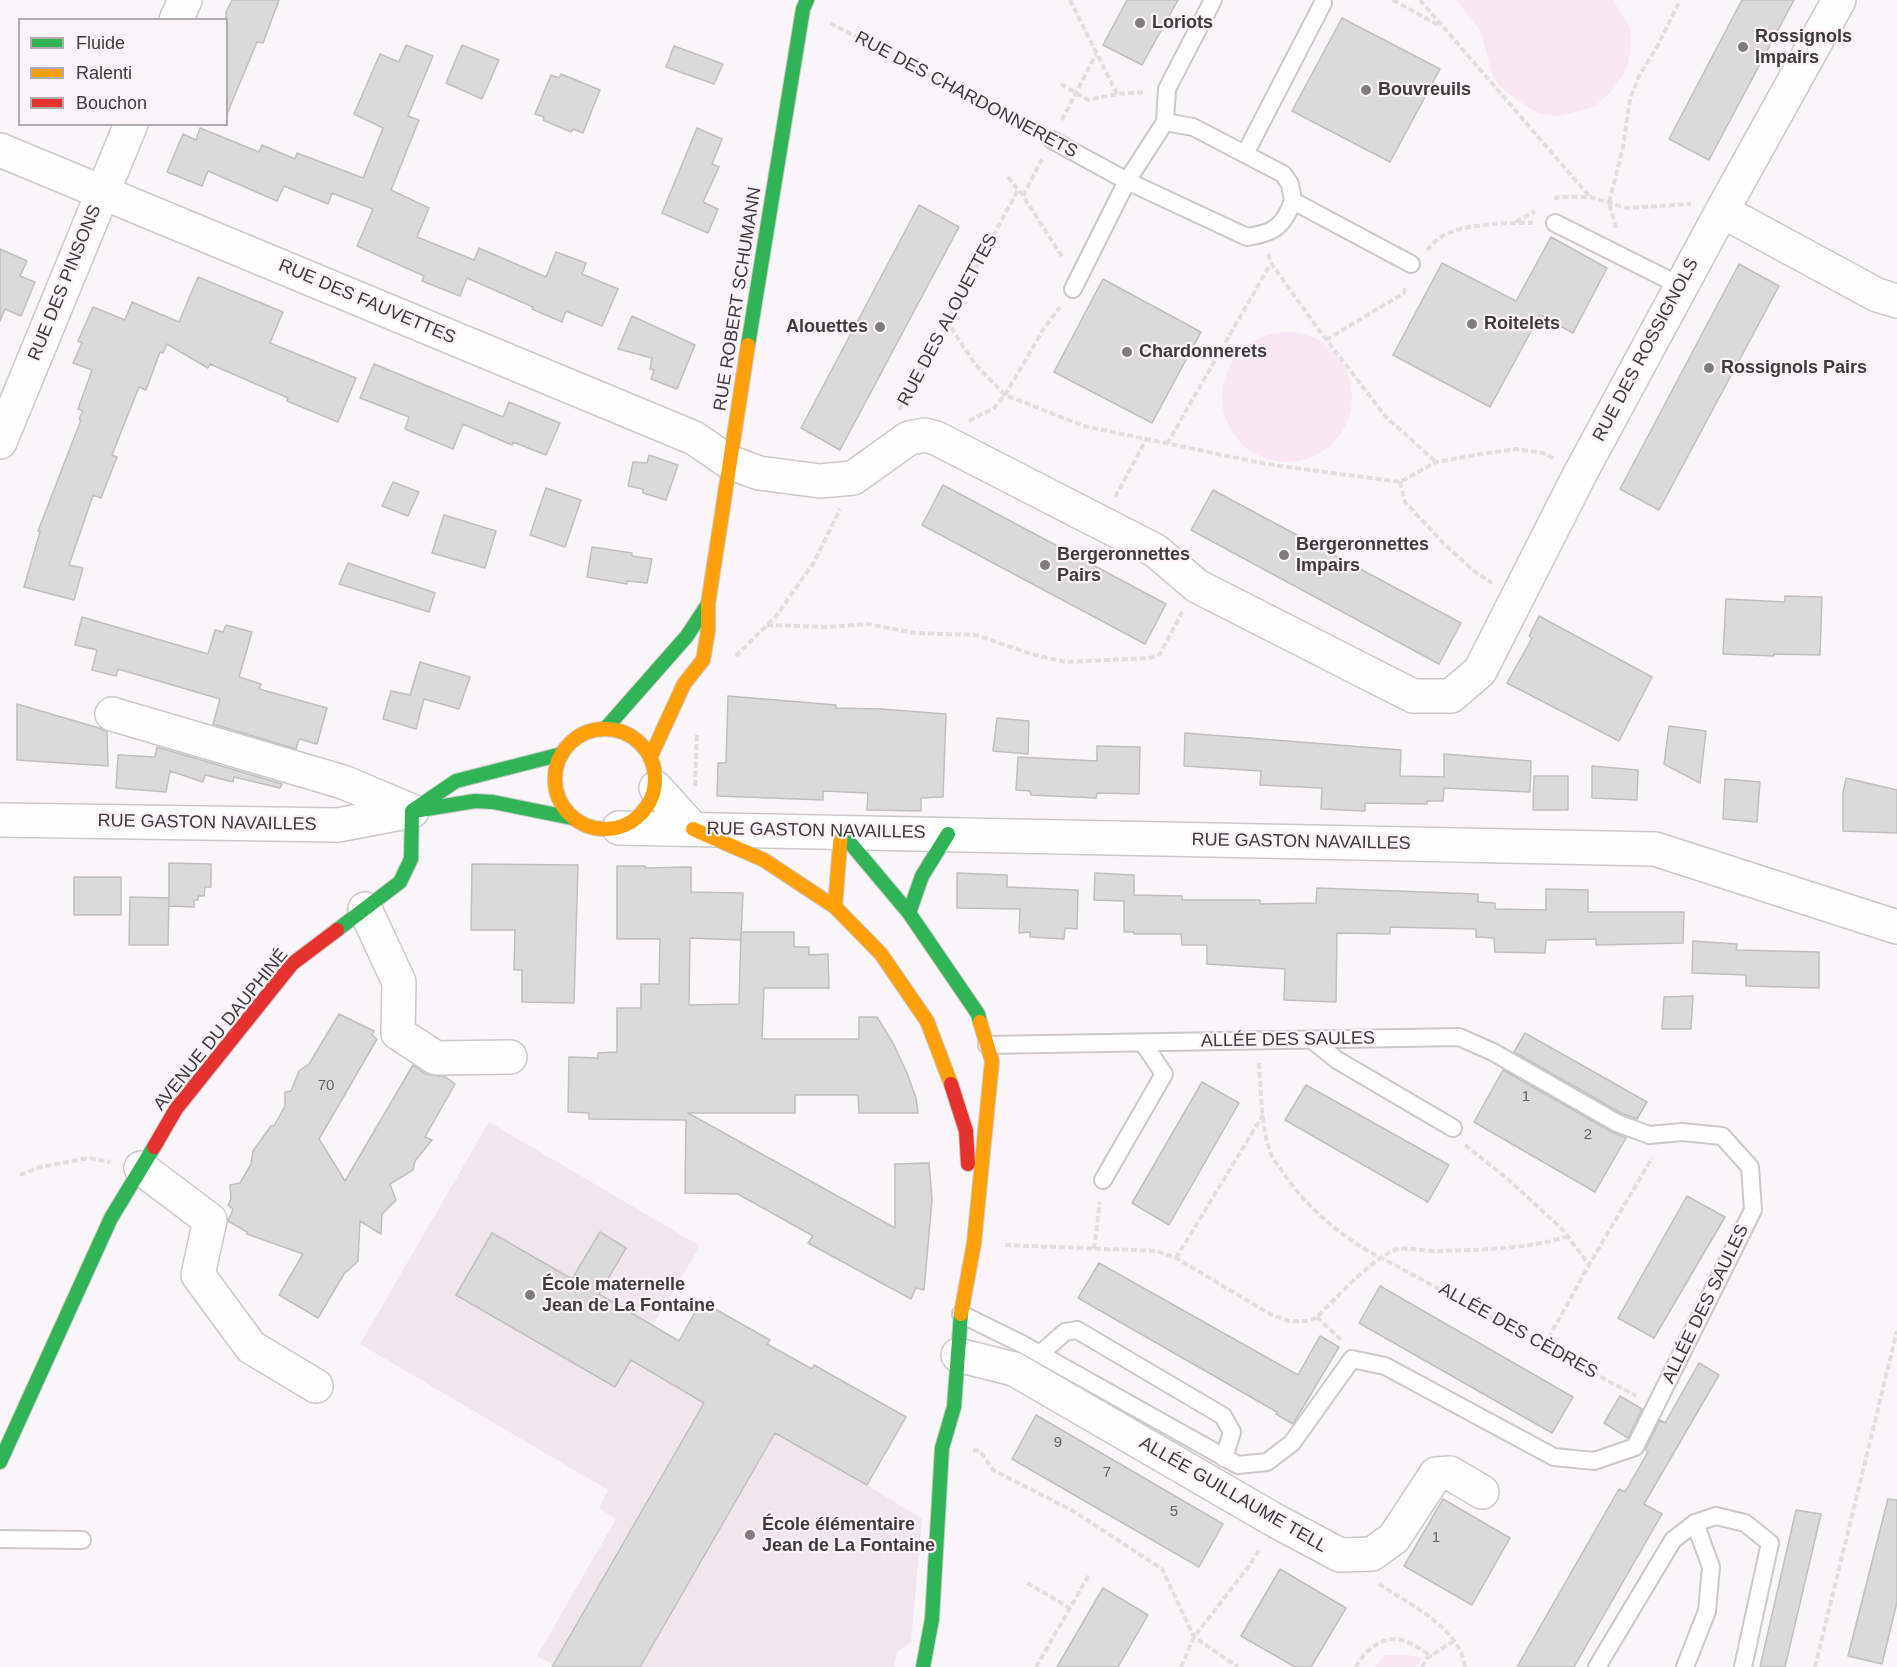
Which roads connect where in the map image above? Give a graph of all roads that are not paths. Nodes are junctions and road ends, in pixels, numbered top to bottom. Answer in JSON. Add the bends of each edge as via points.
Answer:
{"nodes":[{"id":1,"x":185,"y":0,"type":"edge"},
{"id":2,"x":1213,"y":0,"type":"edge"},
{"id":3,"x":1839,"y":0,"type":"edge"},
{"id":4,"x":1323,"y":3,"type":"dead end"},
{"id":5,"x":805,"y":5,"type":"edge"},
{"id":6,"x":177,"y":18,"type":"edge"},
{"id":7,"x":1165,"y":122,"type":"junction"},
{"id":8,"x":130,"y":126,"type":"edge"},
{"id":9,"x":1052,"y":140,"type":"road end"},
{"id":10,"x":0,"y":150,"type":"edge"},
{"id":11,"x":1245,"y":154,"type":"junction"},
{"id":12,"x":1127,"y":181,"type":"junction"},
{"id":13,"x":102,"y":192,"type":"junction"},
{"id":14,"x":1293,"y":201,"type":"junction"},
{"id":15,"x":1722,"y":211,"type":"junction"},
{"id":16,"x":1556,"y":223,"type":"dead end"},
{"id":17,"x":1411,"y":264,"type":"dead end"},
{"id":18,"x":1681,"y":286,"type":"junction"},
{"id":19,"x":1073,"y":289,"type":"road end"},
{"id":20,"x":1897,"y":301,"type":"edge"},
{"id":21,"x":0,"y":442,"type":"edge"},
{"id":22,"x":729,"y":462,"type":"junction"},
{"id":23,"x":708,"y":604,"type":"junction"},
{"id":24,"x":112,"y":714,"type":"dead end"},
{"id":25,"x":606,"y":728,"type":"junction"},
{"id":26,"x":562,"y":754,"type":"junction"},
{"id":27,"x":653,"y":773,"type":"junction"},
{"id":28,"x":412,"y":811,"type":"junction"},
{"id":29,"x":572,"y":818,"type":"junction"},
{"id":30,"x":0,"y":820,"type":"edge"},
{"id":31,"x":619,"y":828,"type":"junction"},
{"id":32,"x":693,"y":829,"type":"junction"},
{"id":33,"x":841,"y":832,"type":"junction"},
{"id":34,"x":948,"y":834,"type":"junction"},
{"id":35,"x":835,"y":907,"type":"junction"},
{"id":36,"x":365,"y":909,"type":"junction"},
{"id":37,"x":909,"y":913,"type":"junction"},
{"id":38,"x":1897,"y":927,"type":"edge"},
{"id":39,"x":1312,"y":1040,"type":"junction"},
{"id":40,"x":1143,"y":1042,"type":"junction"},
{"id":41,"x":987,"y":1045,"type":"junction"},
{"id":42,"x":510,"y":1057,"type":"dead end"},
{"id":43,"x":1453,"y":1128,"type":"road end"},
{"id":44,"x":141,"y":1168,"type":"junction"},
{"id":45,"x":1103,"y":1180,"type":"road end"},
{"id":46,"x":974,"y":1243,"type":"junction"},
{"id":47,"x":961,"y":1314,"type":"junction"},
{"id":48,"x":1040,"y":1354,"type":"junction"},
{"id":49,"x":958,"y":1355,"type":"junction"},
{"id":50,"x":316,"y":1386,"type":"dead end"},
{"id":51,"x":954,"y":1407,"type":"junction"},
{"id":52,"x":960,"y":1449,"type":"road end"},
{"id":53,"x":1224,"y":1458,"type":"junction"},
{"id":54,"x":0,"y":1462,"type":"edge"},
{"id":55,"x":1482,"y":1492,"type":"dead end"},
{"id":56,"x":1695,"y":1523,"type":"junction"},
{"id":57,"x":0,"y":1539,"type":"edge"},
{"id":58,"x":82,"y":1540,"type":"dead end"},
{"id":59,"x":949,"y":1571,"type":"dead end"},
{"id":60,"x":923,"y":1667,"type":"edge"},
{"id":61,"x":937,"y":1667,"type":"edge"},
{"id":62,"x":1597,"y":1667,"type":"edge"},
{"id":63,"x":1685,"y":1667,"type":"edge"},
{"id":64,"x":1743,"y":1667,"type":"edge"}],
"edges":[{"from":1,"to":6,"type":"street"},
{"from":2,"to":7,"type":"lane","via":[[1167,89]]},
{"from":3,"to":15,"type":"street","name":"RUE DES ROSSIGNOLS"},
{"from":4,"to":11,"type":"lane"},
{"from":5,"to":22,"type":"street","name":"RUE ROBERT SCHUMANN"},
{"from":7,"to":11,"type":"lane","via":[[1193,127]]},
{"from":7,"to":12,"type":"lane"},
{"from":8,"to":13,"type":"street","name":"RUE DES PINSONS"},
{"from":9,"to":12,"type":"lane","name":"RUE DES CHARDONNERETS"},
{"from":10,"to":13,"type":"street","name":"RUE DES FAUVETTES"},
{"from":11,"to":14,"type":"lane","via":[[1283,174],[1290,184]]},
{"from":12,"to":14,"type":"lane","name":"RUE DES CHARDONNERETS","via":[[1247,237],[1280,226]]},
{"from":12,"to":19,"type":"lane"},
{"from":13,"to":21,"type":"street","name":"RUE DES PINSONS"},
{"from":13,"to":22,"type":"street","name":"RUE DES FAUVETTES","via":[[700,441]]},
{"from":14,"to":17,"type":"lane"},
{"from":15,"to":18,"type":"street","name":"RUE DES ROSSIGNOLS"},
{"from":15,"to":20,"type":"street","via":[[1877,296]]},
{"from":16,"to":18,"type":"lane"},
{"from":18,"to":22,"type":"street","name":"RUE DES ROSSIGNOLS","via":[[1480,671],[1451,696],[1413,696],[1197,586],[1156,551],[1101,522],[923,438],[854,478],[820,481],[759,473]]},
{"from":22,"to":23,"type":"street","name":"RUE ROBERT SCHUMANN"},
{"from":23,"to":25,"type":"street","name":"RUE ROBERT SCHUMANN","via":[[687,636]]},
{"from":23,"to":27,"type":"street","name":"RUE ROBERT SCHUMANN","via":[[703,660],[684,684]]},
{"from":24,"to":28,"type":"street","via":[[343,782]]},
{"from":25,"to":26,"type":"street","via":[[575,738]]},
{"from":25,"to":27,"type":"street","via":[[639,742]]},
{"from":26,"to":28,"type":"street","name":"RUE GASTON NAVAILLES","via":[[456,781]]},
{"from":26,"to":29,"type":"street","via":[[555,768],[555,786]]},
{"from":27,"to":31,"type":"street","via":[[647,807],[635,820]]},
{"from":27,"to":32,"type":"street","name":"RUE GASTON NAVAILLES"},
{"from":28,"to":29,"type":"street","name":"RUE GASTON NAVAILLES","via":[[475,801]]},
{"from":28,"to":30,"type":"street","name":"RUE GASTON NAVAILLES","via":[[338,825]]},
{"from":28,"to":36,"type":"street","name":"AVENUE DU DAUPHINÉ","via":[[411,859],[400,882]]},
{"from":29,"to":31,"type":"street","via":[[603,830]]},
{"from":31,"to":32,"type":"street","name":"RUE GASTON NAVAILLES"},
{"from":32,"to":33,"type":"street","name":"RUE GASTON NAVAILLES"},
{"from":32,"to":35,"type":"street","via":[[764,860]]},
{"from":33,"to":34,"type":"street","name":"RUE GASTON NAVAILLES"},
{"from":33,"to":35,"type":"street"},
{"from":33,"to":37,"type":"street"},
{"from":34,"to":37,"type":"street","via":[[922,876]]},
{"from":34,"to":38,"type":"street","name":"RUE GASTON NAVAILLES","via":[[1655,849]]},
{"from":35,"to":46,"type":"street","via":[[881,954],[927,1021],[966,1131]]},
{"from":36,"to":42,"type":"street","via":[[399,982],[399,1033],[436,1058]]},
{"from":36,"to":44,"type":"street","name":"AVENUE DU DAUPHINÉ","via":[[292,964],[176,1109]]},
{"from":37,"to":41,"type":"street","via":[[978,1014]]},
{"from":39,"to":40,"type":"lane","name":"ALLÉE DES SAULES"},
{"from":39,"to":43,"type":"lane","via":[[1337,1060]]},
{"from":39,"to":53,"type":"lane","name":"ALLÉE DES SAULES","via":[[1460,1037],[1617,1123],[1648,1135],[1682,1132],[1722,1136],[1750,1167],[1753,1210],[1635,1448],[1594,1461],[1554,1457],[1385,1366],[1352,1359],[1283,1450],[1267,1462],[1238,1466]]},
{"from":40,"to":41,"type":"lane","name":"ALLÉE DES SAULES"},
{"from":40,"to":45,"type":"lane","via":[[1164,1074]]},
{"from":41,"to":46,"type":"street","via":[[992,1061]]},
{"from":44,"to":50,"type":"street","via":[[210,1220],[198,1275],[251,1347]]},
{"from":44,"to":54,"type":"street","name":"AVENUE DU DAUPHINÉ","via":[[111,1218]]},
{"from":46,"to":47,"type":"street"},
{"from":47,"to":48,"type":"lane"},
{"from":47,"to":49,"type":"street"},
{"from":48,"to":53,"type":"lane"},
{"from":48,"to":53,"type":"lane","via":[[1065,1332],[1077,1330],[1223,1416],[1232,1431]]},
{"from":49,"to":51,"type":"street"},
{"from":49,"to":55,"type":"street","name":"ALLÉE GUILLAUME TELL","via":[[1014,1369],[1340,1555],[1372,1554],[1394,1538],[1436,1474],[1450,1473]]},
{"from":51,"to":52,"type":"street"},
{"from":51,"to":60,"type":"street","via":[[942,1448],[932,1619]]},
{"from":56,"to":62,"type":"lane","via":[[1673,1540]]},
{"from":56,"to":63,"type":"lane","via":[[1711,1567],[1707,1611]]},
{"from":56,"to":64,"type":"lane","via":[[1716,1516],[1745,1523],[1770,1543]]},
{"from":57,"to":58,"type":"lane"},
{"from":59,"to":61,"type":"street"}]}
